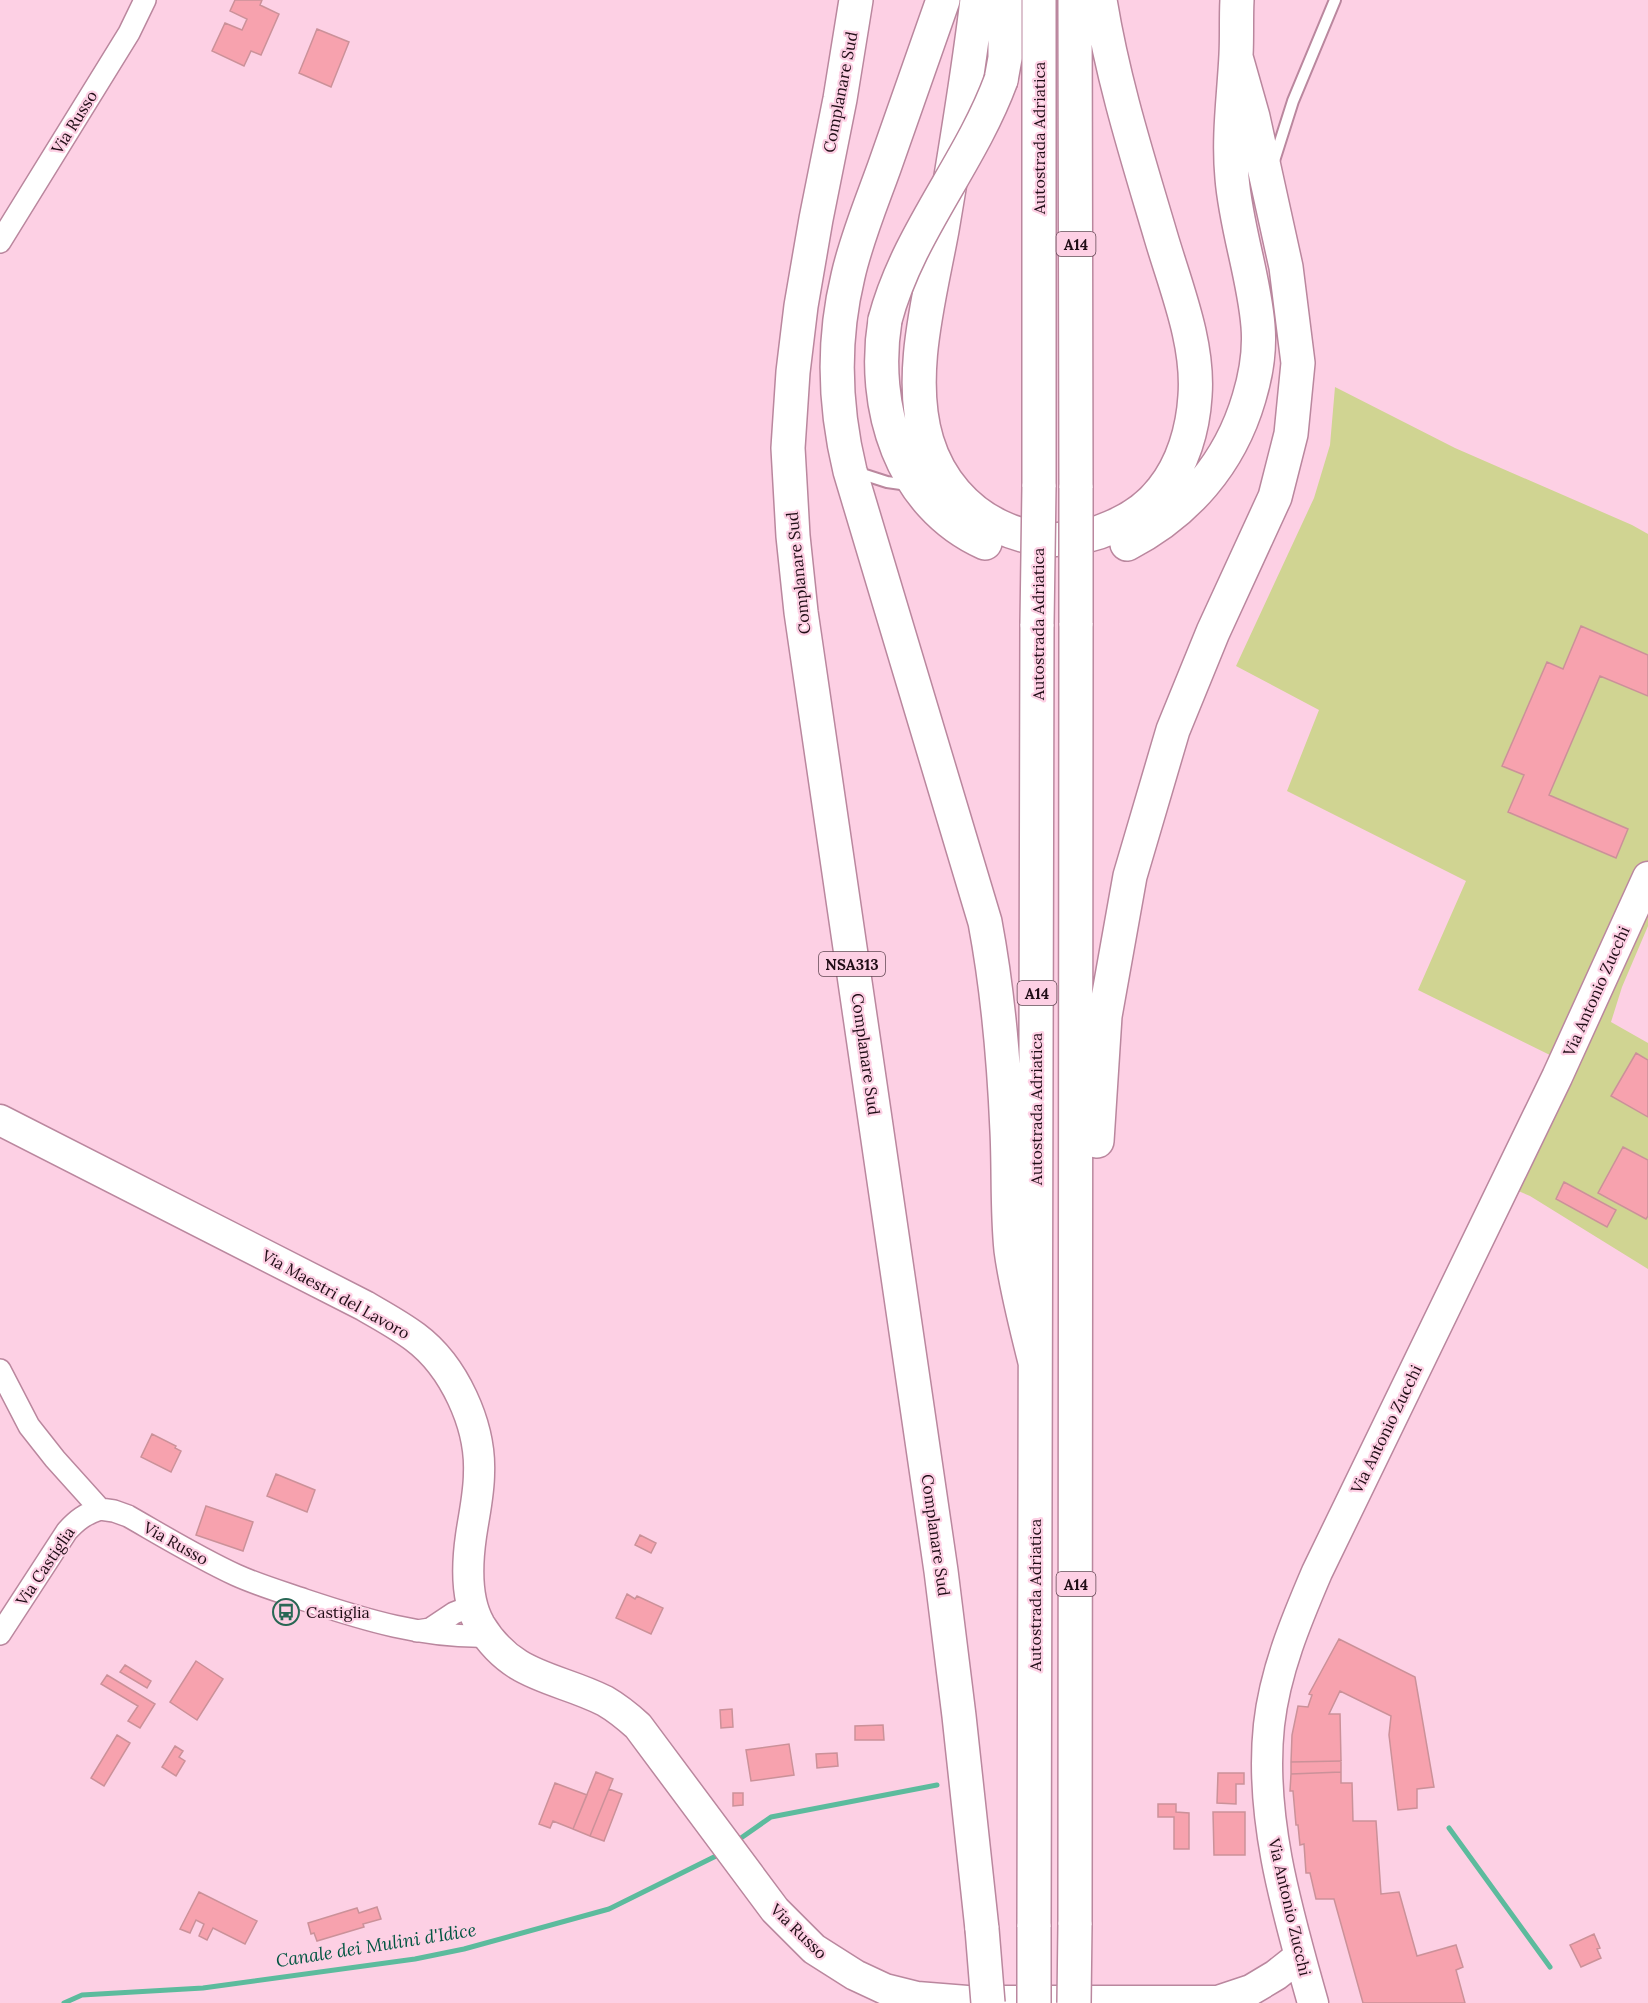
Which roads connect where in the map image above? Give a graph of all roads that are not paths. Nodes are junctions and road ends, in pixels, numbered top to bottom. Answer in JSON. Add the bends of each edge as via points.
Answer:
{"nodes":[{"id":1,"x":145,"y":0,"type":"edge"},
{"id":2,"x":856,"y":0,"type":"edge"},
{"id":3,"x":944,"y":0,"type":"edge"},
{"id":4,"x":978,"y":0,"type":"edge"},
{"id":5,"x":1005,"y":0,"type":"edge"},
{"id":6,"x":1039,"y":0,"type":"edge"},
{"id":7,"x":1075,"y":0,"type":"edge"},
{"id":8,"x":1100,"y":0,"type":"edge"},
{"id":9,"x":1237,"y":0,"type":"edge"},
{"id":10,"x":1335,"y":0,"type":"edge"},
{"id":11,"x":1236,"y":57,"type":"junction"},
{"id":12,"x":1267,"y":182,"type":"junction"},
{"id":13,"x":0,"y":242,"type":"edge"},
{"id":14,"x":850,"y":471,"type":"junction"},
{"id":15,"x":917,"y":487,"type":"junction"},
{"id":16,"x":1647,"y":883,"type":"edge"},
{"id":17,"x":0,"y":1120,"type":"edge"},
{"id":18,"x":1076,"y":1242,"type":"junction"},
{"id":19,"x":1035,"y":1362,"type":"junction"},
{"id":20,"x":0,"y":1370,"type":"edge"},
{"id":21,"x":100,"y":1509,"type":"junction"},
{"id":22,"x":472,"y":1606,"type":"junction"},
{"id":23,"x":416,"y":1631,"type":"junction"},
{"id":24,"x":0,"y":1634,"type":"edge"},
{"id":25,"x":488,"y":1636,"type":"junction"},
{"id":26,"x":1300,"y":1956,"type":"junction"},
{"id":27,"x":1226,"y":2002,"type":"edge"},
{"id":28,"x":988,"y":2003,"type":"edge"},
{"id":29,"x":1034,"y":2003,"type":"edge"},
{"id":30,"x":1074,"y":2003,"type":"edge"},
{"id":31,"x":1313,"y":2003,"type":"edge"}],
"edges":[{"from":1,"to":13,"type":"street","name":"Via Russo","via":[[129,33]]},
{"from":2,"to":28,"type":"highway","name":"Complanare Sud","number":"NSA313","bridge":true,"via":[[795,350],[788,448],[793,536],[941,1571]]},
{"from":3,"to":14,"type":"highway","via":[[870,206],[842,303],[836,352],[837,394]]},
{"from":4,"to":8,"type":"highway","via":[[922,342],[918,392],[921,414],[933,459],[960,500],[999,527],[1041,540],[1061,541],[1085,537],[1123,522],[1163,490],[1186,445],[1195,396],[1196,370],[1184,314],[1119,94]]},
{"from":5,"to":15,"type":"highway","bridge":true,"via":[[1001,80],[912,249],[885,320],[881,344],[883,396],[897,451]]},
{"from":6,"to":19,"type":"highway","name":"Autostrada Adriatica","number":"A14","bridge":true},
{"from":7,"to":18,"type":"highway","number":"A14","bridge":true},
{"from":9,"to":11,"type":"highway"},
{"from":10,"to":12,"type":"lane","via":[[1293,100]]},
{"from":11,"to":12,"type":"highway"},
{"from":11,"to":15,"type":"highway","via":[[1230,149],[1233,190],[1258,326],[1258,350],[1254,380],[1235,438],[1210,476],[1180,508],[1136,539],[1099,555],[1064,561],[1014,555],[976,538],[942,514]]},
{"from":12,"to":18,"type":"highway","via":[[1286,267],[1298,363],[1291,434],[1275,497],[1173,730],[1130,876],[1105,1016],[1096,1167]]},
{"from":14,"to":15,"type":"lane"},
{"from":14,"to":19,"type":"highway","via":[[985,922],[1001,1039],[1011,1250]]},
{"from":16,"to":26,"type":"street","name":"Via Antonio Zucchi","via":[[1317,1572],[1281,1667],[1270,1722],[1268,1798]]},
{"from":17,"to":22,"type":"street","name":"Via Maestri del Lavoro","via":[[365,1306],[416,1338],[440,1362],[468,1413],[477,1445],[479,1472],[469,1550]]},
{"from":18,"to":30,"type":"highway","number":"A14","bridge":true},
{"from":19,"to":29,"type":"highway","name":"Autostrada Adriatica","number":"A14","bridge":true},
{"from":20,"to":21,"type":"street","via":[[29,1426]]},
{"from":21,"to":23,"type":"street","name":"Via Russo","via":[[128,1516],[264,1587]]},
{"from":21,"to":24,"type":"street","name":"Via Castiglia","via":[[87,1513],[67,1531]]},
{"from":22,"to":23,"type":"street","via":[[430,1629]]},
{"from":22,"to":25,"type":"street","name":"Via Russo"},
{"from":23,"to":25,"type":"street","name":"Via Russo","via":[[449,1637]]},
{"from":25,"to":27,"type":"street","name":"Via Russo","via":[[527,1671],[604,1701],[638,1726],[775,1910],[814,1949],[855,1976],[917,1997],[967,2001]]},
{"from":26,"to":27,"type":"street","name":"Via Russo","via":[[1276,1975]]},
{"from":26,"to":31,"type":"street","name":"Via Antonio Zucchi"}]}
